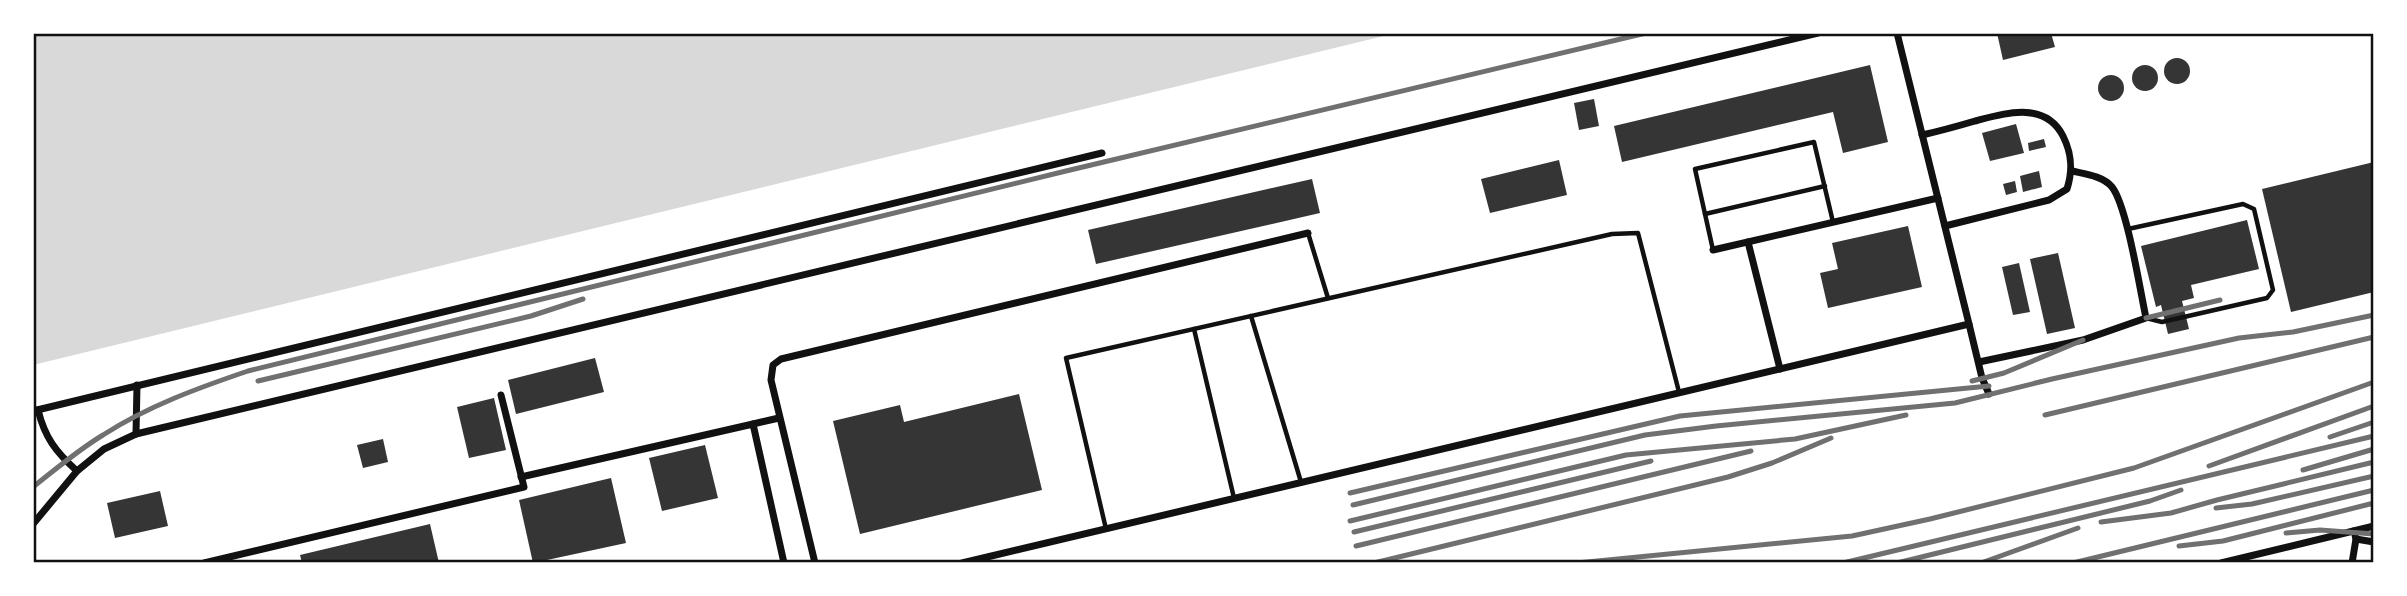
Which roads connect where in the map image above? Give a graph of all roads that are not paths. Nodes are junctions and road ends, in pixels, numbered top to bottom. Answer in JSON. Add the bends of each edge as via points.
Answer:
{"nodes":[{"id":1,"x":1818,"y":33,"type":"edge"},
{"id":2,"x":1897,"y":33,"type":"edge"},
{"id":3,"x":1922,"y":135,"type":"junction"},
{"id":4,"x":1102,"y":152,"type":"dead end"},
{"id":5,"x":2072,"y":171,"type":"junction"},
{"id":6,"x":1825,"y":186,"type":"junction"},
{"id":7,"x":1938,"y":198,"type":"junction"},
{"id":8,"x":1705,"y":214,"type":"junction"},
{"id":9,"x":1833,"y":222,"type":"junction"},
{"id":10,"x":1945,"y":226,"type":"junction"},
{"id":11,"x":2127,"y":230,"type":"junction"},
{"id":12,"x":1308,"y":233,"type":"joint"},
{"id":13,"x":1748,"y":242,"type":"junction"},
{"id":14,"x":1713,"y":250,"type":"joint"},
{"id":15,"x":1328,"y":298,"type":"junction"},
{"id":16,"x":1251,"y":316,"type":"junction"},
{"id":17,"x":2146,"y":318,"type":"junction"},
{"id":18,"x":1969,"y":324,"type":"junction"},
{"id":19,"x":1194,"y":329,"type":"junction"},
{"id":20,"x":1979,"y":362,"type":"junction"},
{"id":21,"x":1780,"y":369,"type":"junction"},
{"id":22,"x":138,"y":385,"type":"junction"},
{"id":23,"x":1679,"y":392,"type":"junction"},
{"id":24,"x":1989,"y":394,"type":"dead end"},
{"id":25,"x":501,"y":395,"type":"dead end"},
{"id":26,"x":36,"y":410,"type":"edge"},
{"id":27,"x":779,"y":418,"type":"junction"},
{"id":28,"x":753,"y":424,"type":"junction"},
{"id":29,"x":136,"y":434,"type":"junction"},
{"id":30,"x":77,"y":471,"type":"junction"},
{"id":31,"x":521,"y":477,"type":"junction"},
{"id":32,"x":1301,"y":482,"type":"junction"},
{"id":33,"x":1234,"y":498,"type":"junction"},
{"id":34,"x":33,"y":524,"type":"edge"},
{"id":35,"x":2374,"y":526,"type":"edge"},
{"id":36,"x":1106,"y":528,"type":"junction"},
{"id":37,"x":2355,"y":535,"type":"junction"},
{"id":38,"x":2374,"y":542,"type":"edge"},
{"id":39,"x":204,"y":563,"type":"edge"},
{"id":40,"x":784,"y":563,"type":"edge"},
{"id":41,"x":815,"y":563,"type":"edge"},
{"id":42,"x":962,"y":563,"type":"edge"},
{"id":43,"x":2221,"y":563,"type":"edge"},
{"id":44,"x":2352,"y":563,"type":"edge"}],
"edges":[{"from":1,"to":29,"type":"street"},
{"from":2,"to":3,"type":"street"},
{"from":3,"to":5,"type":"street","via":[[2006,113],[2042,115],[2058,125],[2069,147]]},
{"from":3,"to":7,"type":"street"},
{"from":4,"to":22,"type":"street"},
{"from":5,"to":10,"type":"street","via":[[2067,189],[2049,200]]},
{"from":5,"to":11,"type":"street","via":[[2095,176],[2111,186]]},
{"from":6,"to":8,"type":"lane"},
{"from":6,"to":8,"type":"lane","via":[[1814,142],[1695,169]]},
{"from":6,"to":9,"type":"lane"},
{"from":7,"to":9,"type":"street"},
{"from":7,"to":10,"type":"street"},
{"from":8,"to":14,"type":"lane"},
{"from":9,"to":13,"type":"street"},
{"from":10,"to":18,"type":"street"},
{"from":11,"to":17,"type":"street"},
{"from":11,"to":17,"type":"lane","via":[[2244,204],[2254,209],[2273,290],[2267,298],[2162,322]]},
{"from":12,"to":15,"type":"lane"},
{"from":12,"to":27,"type":"street","via":[[781,359],[773,365],[771,380]]},
{"from":13,"to":14,"type":"street"},
{"from":13,"to":21,"type":"street"},
{"from":15,"to":16,"type":"lane"},
{"from":15,"to":23,"type":"lane","via":[[1612,234],[1638,233]]},
{"from":16,"to":19,"type":"lane"},
{"from":16,"to":32,"type":"lane"},
{"from":17,"to":20,"type":"street","via":[[2083,340]]},
{"from":18,"to":20,"type":"street"},
{"from":18,"to":21,"type":"street"},
{"from":19,"to":33,"type":"lane"},
{"from":19,"to":36,"type":"lane","via":[[1066,358]]},
{"from":20,"to":24,"type":"street"},
{"from":21,"to":23,"type":"street"},
{"from":22,"to":26,"type":"street"},
{"from":22,"to":29,"type":"street"},
{"from":23,"to":32,"type":"street"},
{"from":25,"to":31,"type":"street"},
{"from":26,"to":30,"type":"street","via":[[44,432]]},
{"from":27,"to":28,"type":"street"},
{"from":27,"to":41,"type":"street"},
{"from":28,"to":31,"type":"street"},
{"from":28,"to":40,"type":"street"},
{"from":29,"to":30,"type":"street","via":[[104,449]]},
{"from":30,"to":34,"type":"street"},
{"from":31,"to":39,"type":"street","via":[[524,487]]},
{"from":32,"to":33,"type":"street"},
{"from":33,"to":36,"type":"street"},
{"from":35,"to":37,"type":"street"},
{"from":36,"to":42,"type":"street"},
{"from":37,"to":38,"type":"street"},
{"from":37,"to":43,"type":"street"},
{"from":37,"to":44,"type":"street"}]}
